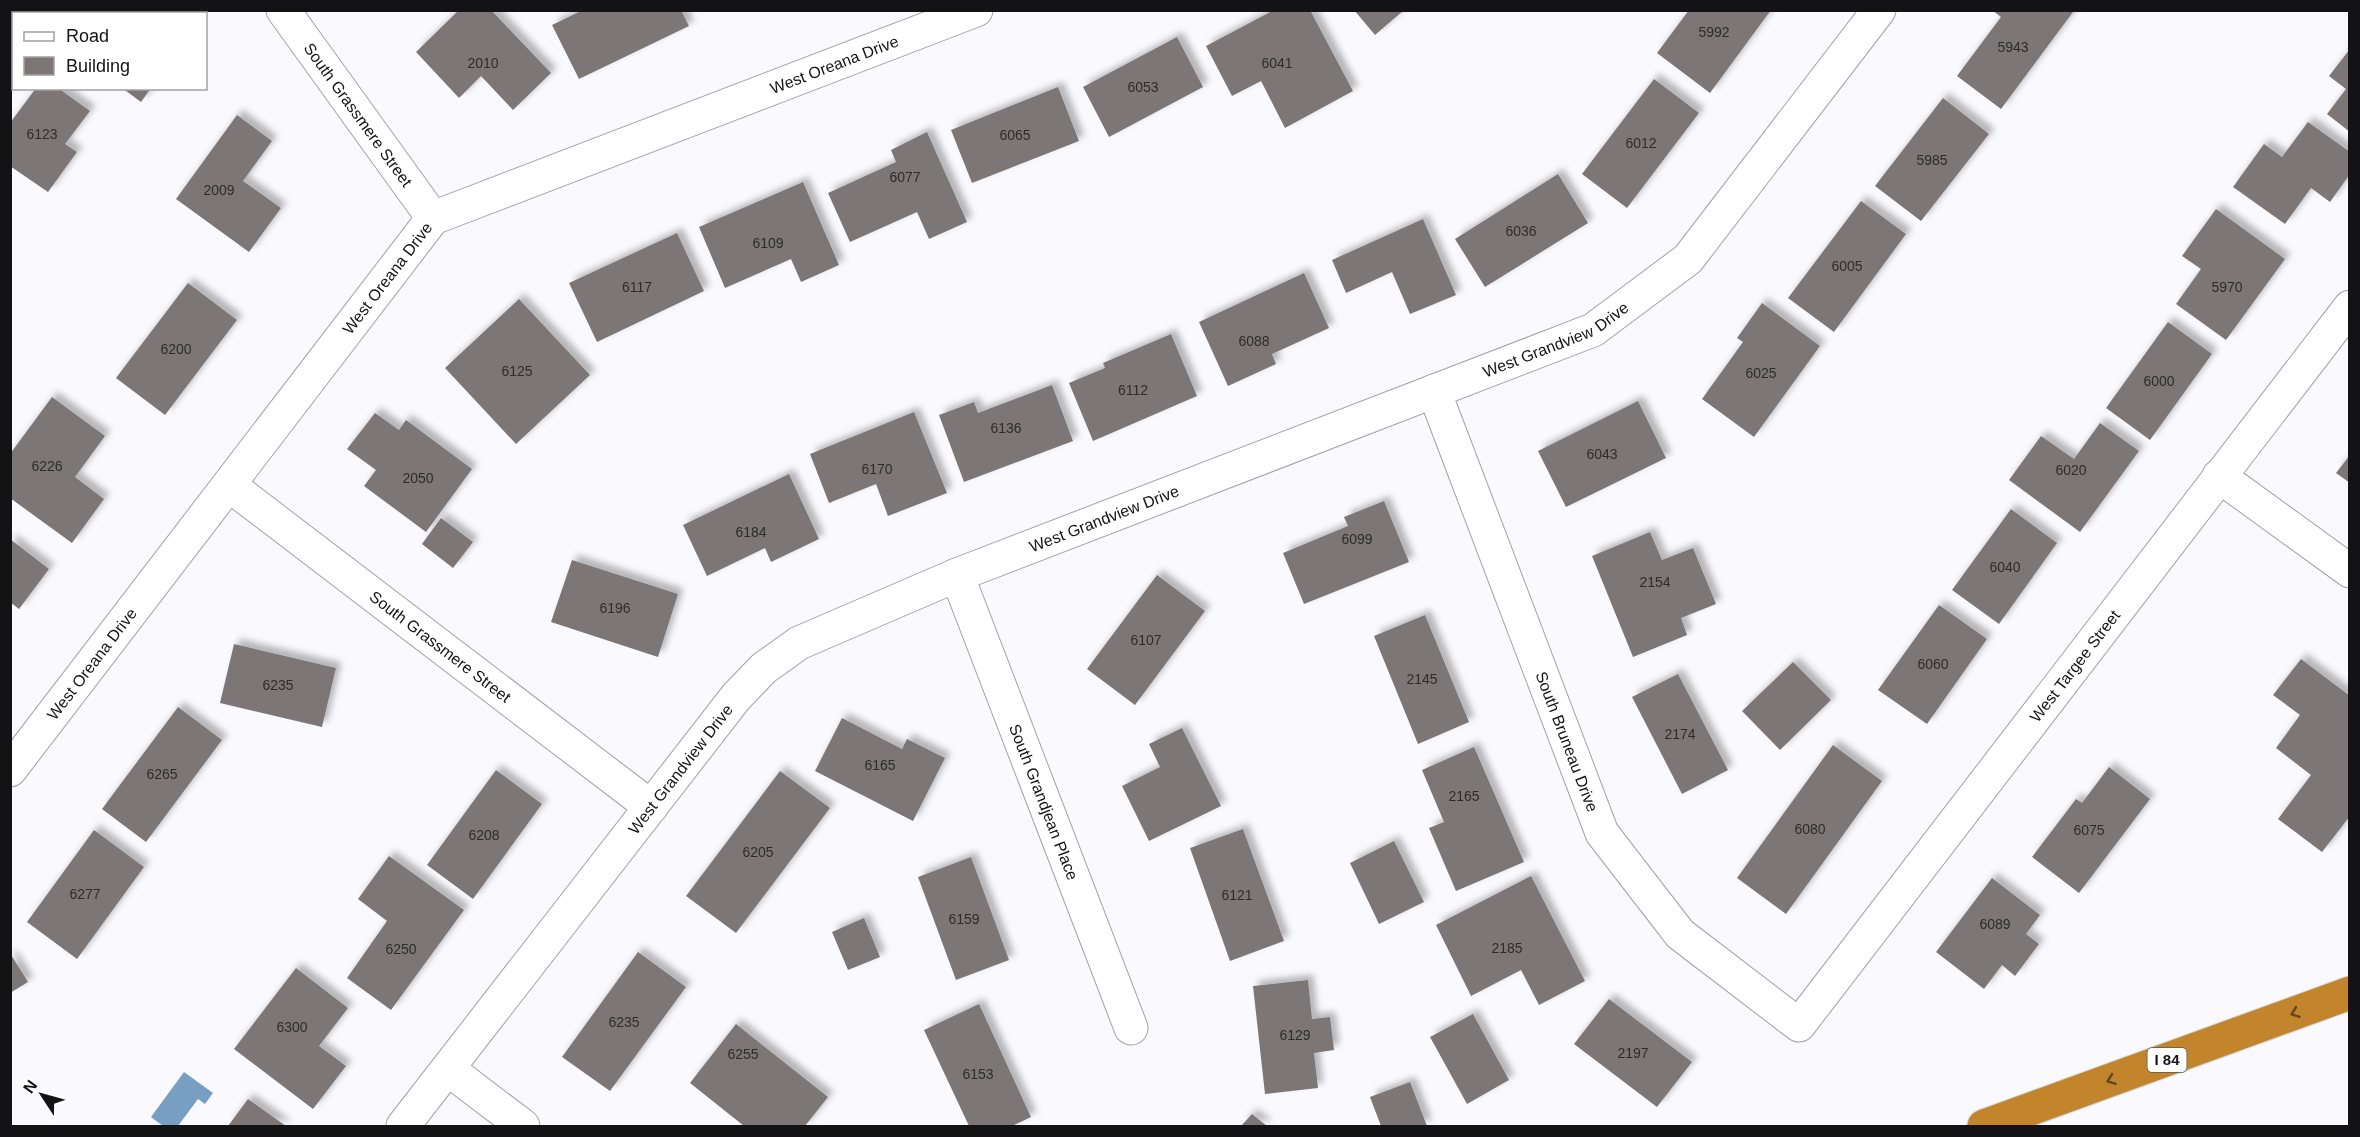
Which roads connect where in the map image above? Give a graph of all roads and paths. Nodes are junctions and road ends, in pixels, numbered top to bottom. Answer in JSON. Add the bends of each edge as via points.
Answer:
{"nodes":[{"id":1,"x":283,"y":10,"type":"edge"},
{"id":2,"x":976,"y":10,"type":"edge"},
{"id":3,"x":1879,"y":10,"type":"edge"},
{"id":4,"x":433,"y":218,"type":"junction"},
{"id":5,"x":2349,"y":306,"type":"edge"},
{"id":6,"x":1434,"y":391,"type":"junction"},
{"id":7,"x":2219,"y":476,"type":"junction"},
{"id":8,"x":229,"y":485,"type":"junction"},
{"id":9,"x":2349,"y":571,"type":"edge"},
{"id":10,"x":957,"y":575,"type":"junction"},
{"id":11,"x":10,"y":770,"type":"edge"},
{"id":12,"x":651,"y":807,"type":"junction"},
{"id":13,"x":2349,"y":993,"type":"edge"},
{"id":14,"x":1799,"y":1025,"type":"joint"},
{"id":15,"x":1131,"y":1028,"type":"dead end"},
{"id":16,"x":448,"y":1069,"type":"junction"},
{"id":17,"x":403,"y":1126,"type":"edge"},
{"id":18,"x":523,"y":1126,"type":"edge"},
{"id":19,"x":1984,"y":1126,"type":"edge"}],
"edges":[{"from":1,"to":4,"type":"street","name":"South Grassmere Street"},
{"from":2,"to":4,"type":"street","name":"West Oreana Drive"},
{"from":3,"to":6,"type":"street","name":"West Grandview Drive","via":[[1688,259],[1593,330]]},
{"from":4,"to":8,"type":"street","name":"West Oreana Drive"},
{"from":5,"to":7,"type":"street","name":"West Targee Street"},
{"from":6,"to":10,"type":"street","name":"West Grandview Drive"},
{"from":6,"to":14,"type":"street","name":"South Bruneau Drive","via":[[1602,833],[1680,934]]},
{"from":7,"to":9,"type":"street"},
{"from":7,"to":14,"type":"street","name":"West Targee Street"},
{"from":8,"to":11,"type":"street","name":"West Oreana Drive"},
{"from":8,"to":12,"type":"street","name":"South Grassmere Street"},
{"from":10,"to":12,"type":"street","name":"West Grandview Drive","via":[[799,643],[765,668],[736,697]]},
{"from":10,"to":15,"type":"street","name":"South Grandjean Place"},
{"from":12,"to":16,"type":"street","name":"West Grandview Drive"},
{"from":13,"to":19,"type":"highway","number":"I 84","one_way":true},
{"from":16,"to":17,"type":"street","name":"West Grandview Drive"},
{"from":16,"to":18,"type":"street"}]}
